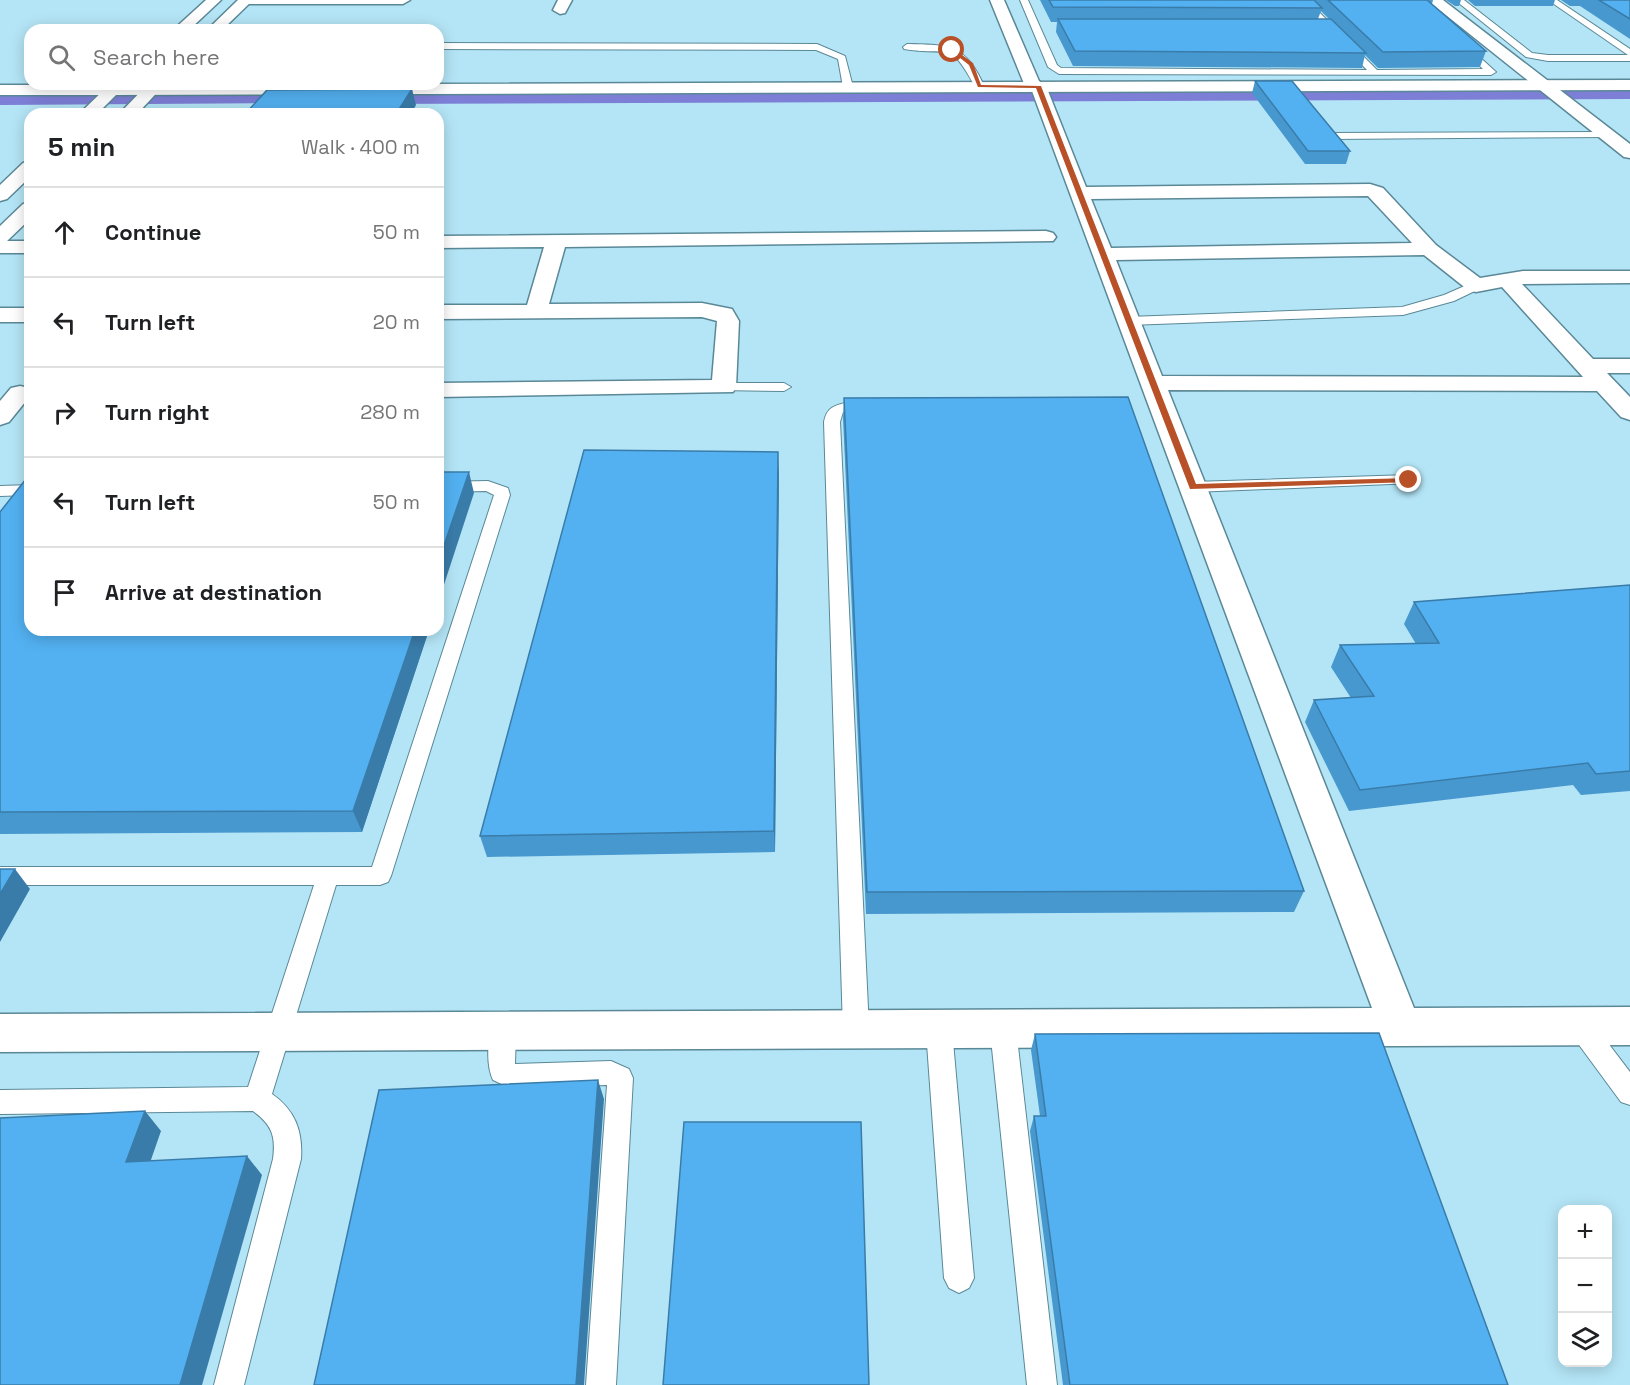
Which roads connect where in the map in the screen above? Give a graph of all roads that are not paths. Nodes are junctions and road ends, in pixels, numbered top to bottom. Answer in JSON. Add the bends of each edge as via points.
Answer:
{"nodes":[{"id":1,"x":214,"y":0,"type":"edge"},
{"id":2,"x":245,"y":0,"type":"edge"},
{"id":3,"x":403,"y":0,"type":"edge"},
{"id":4,"x":997,"y":0,"type":"edge"},
{"id":5,"x":1024,"y":0,"type":"edge"},
{"id":6,"x":1302,"y":0,"type":"edge"},
{"id":7,"x":1434,"y":0,"type":"edge"},
{"id":8,"x":1459,"y":0,"type":"edge"},
{"id":9,"x":1552,"y":0,"type":"edge"},
{"id":10,"x":187,"y":24,"type":"edge"},
{"id":11,"x":220,"y":24,"type":"edge"},
{"id":12,"x":1035,"y":27,"type":"junction"},
{"id":13,"x":1047,"y":27,"type":"dead end"},
{"id":14,"x":1319,"y":28,"type":"edge"},
{"id":15,"x":1331,"y":28,"type":"junction"},
{"id":16,"x":1454,"y":38,"type":"edge"},
{"id":17,"x":444,"y":46,"type":"edge"},
{"id":18,"x":907,"y":47,"type":"dead end"},
{"id":19,"x":1630,"y":53,"type":"edge"},
{"id":20,"x":1630,"y":58,"type":"edge"},
{"id":21,"x":1375,"y":74,"type":"junction"},
{"id":22,"x":1630,"y":84,"type":"edge"},
{"id":23,"x":979,"y":86,"type":"junction"},
{"id":24,"x":848,"y":87,"type":"junction"},
{"id":25,"x":0,"y":90,"type":"edge"},
{"id":26,"x":1038,"y":90,"type":"junction"},
{"id":27,"x":1550,"y":90,"type":"junction"},
{"id":28,"x":104,"y":98,"type":"edge"},
{"id":29,"x":143,"y":98,"type":"edge"},
{"id":30,"x":1607,"y":135,"type":"junction"},
{"id":31,"x":1329,"y":136,"type":"edge"},
{"id":32,"x":1630,"y":153,"type":"edge"},
{"id":33,"x":24,"y":173,"type":"edge"},
{"id":34,"x":1079,"y":193,"type":"junction"},
{"id":35,"x":0,"y":195,"type":"edge"},
{"id":36,"x":24,"y":214,"type":"edge"},
{"id":37,"x":0,"y":237,"type":"edge"},
{"id":38,"x":1046,"y":237,"type":"dead end"},
{"id":39,"x":444,"y":242,"type":"edge"},
{"id":40,"x":556,"y":242,"type":"junction"},
{"id":41,"x":0,"y":247,"type":"edge"},
{"id":42,"x":24,"y":247,"type":"edge"},
{"id":43,"x":1429,"y":249,"type":"junction"},
{"id":44,"x":1103,"y":254,"type":"junction"},
{"id":45,"x":1630,"y":277,"type":"edge"},
{"id":46,"x":1513,"y":279,"type":"junction"},
{"id":47,"x":1476,"y":285,"type":"junction"},
{"id":48,"x":444,"y":312,"type":"edge"},
{"id":49,"x":536,"y":312,"type":"junction"},
{"id":50,"x":0,"y":315,"type":"edge"},
{"id":51,"x":24,"y":315,"type":"edge"},
{"id":52,"x":1128,"y":321,"type":"junction"},
{"id":53,"x":1588,"y":366,"type":"junction"},
{"id":54,"x":1630,"y":366,"type":"edge"},
{"id":55,"x":1152,"y":383,"type":"junction"},
{"id":56,"x":1605,"y":384,"type":"junction"},
{"id":57,"x":724,"y":387,"type":"junction"},
{"id":58,"x":784,"y":387,"type":"dead end"},
{"id":59,"x":444,"y":390,"type":"edge"},
{"id":60,"x":17,"y":393,"type":"edge"},
{"id":61,"x":892,"y":406,"type":"edge"},
{"id":62,"x":1630,"y":412,"type":"edge"},
{"id":63,"x":0,"y":417,"type":"edge"},
{"id":64,"x":1409,"y":480,"type":"dead end"},
{"id":65,"x":444,"y":486,"type":"edge"},
{"id":66,"x":1192,"y":487,"type":"junction"},
{"id":67,"x":24,"y":491,"type":"edge"},
{"id":68,"x":3,"y":495,"type":"edge"},
{"id":69,"x":0,"y":876,"type":"edge"},
{"id":70,"x":328,"y":876,"type":"junction"},
{"id":71,"x":1400,"y":1026,"type":"junction"},
{"id":72,"x":1580,"y":1026,"type":"junction"},
{"id":73,"x":1630,"y":1026,"type":"edge"},
{"id":74,"x":856,"y":1029,"type":"junction"},
{"id":75,"x":1003,"y":1029,"type":"junction"},
{"id":76,"x":939,"y":1030,"type":"junction"},
{"id":77,"x":280,"y":1031,"type":"junction"},
{"id":78,"x":503,"y":1031,"type":"junction"},
{"id":79,"x":0,"y":1033,"type":"edge"},
{"id":80,"x":1630,"y":1093,"type":"edge"},
{"id":81,"x":257,"y":1099,"type":"junction"},
{"id":82,"x":0,"y":1102,"type":"edge"},
{"id":83,"x":959,"y":1278,"type":"dead end"},
{"id":84,"x":229,"y":1385,"type":"edge"},
{"id":85,"x":601,"y":1385,"type":"edge"},
{"id":86,"x":1042,"y":1385,"type":"edge"}],
"edges":[{"from":1,"to":10,"type":"street"},
{"from":2,"to":3,"type":"street"},
{"from":2,"to":11,"type":"street"},
{"from":4,"to":26,"type":"street"},
{"from":5,"to":12,"type":"lane"},
{"from":6,"to":15,"type":"lane"},
{"from":7,"to":27,"type":"street"},
{"from":8,"to":20,"type":"lane","via":[[1529,55]]},
{"from":9,"to":19,"type":"lane"},
{"from":12,"to":13,"type":"lane"},
{"from":12,"to":21,"type":"lane","via":[[1053,67],[1059,71]]},
{"from":14,"to":15,"type":"lane"},
{"from":15,"to":21,"type":"lane"},
{"from":16,"to":21,"type":"lane","via":[[1491,72]]},
{"from":17,"to":24,"type":"lane","via":[[817,47],[842,58]]},
{"from":18,"to":23,"type":"lane","via":[[952,50],[971,64]]},
{"from":22,"to":27,"type":"street"},
{"from":23,"to":24,"type":"street"},
{"from":23,"to":26,"type":"street"},
{"from":24,"to":29,"type":"street"},
{"from":25,"to":28,"type":"street"},
{"from":26,"to":27,"type":"street"},
{"from":26,"to":34,"type":"street"},
{"from":27,"to":30,"type":"street"},
{"from":28,"to":29,"type":"street"},
{"from":30,"to":31,"type":"lane"},
{"from":30,"to":32,"type":"street"},
{"from":33,"to":35,"type":"street"},
{"from":34,"to":43,"type":"street","via":[[1370,190]]},
{"from":34,"to":44,"type":"street"},
{"from":36,"to":37,"type":"street"},
{"from":38,"to":40,"type":"street"},
{"from":39,"to":40,"type":"street"},
{"from":40,"to":49,"type":"street"},
{"from":41,"to":42,"type":"street"},
{"from":43,"to":44,"type":"street"},
{"from":43,"to":47,"type":"street"},
{"from":44,"to":52,"type":"street"},
{"from":45,"to":46,"type":"street"},
{"from":46,"to":47,"type":"street"},
{"from":46,"to":53,"type":"street","via":[[1515,290]]},
{"from":47,"to":52,"type":"lane","via":[[1449,298],[1403,311]]},
{"from":48,"to":49,"type":"street"},
{"from":49,"to":57,"type":"street","via":[[702,310],[724,314],[728,321]]},
{"from":50,"to":51,"type":"street"},
{"from":52,"to":55,"type":"street"},
{"from":53,"to":54,"type":"street"},
{"from":53,"to":56,"type":"street"},
{"from":55,"to":56,"type":"street"},
{"from":55,"to":66,"type":"street"},
{"from":56,"to":62,"type":"street"},
{"from":57,"to":58,"type":"lane"},
{"from":57,"to":59,"type":"street"},
{"from":60,"to":63,"type":"street"},
{"from":61,"to":74,"type":"lane","via":[[850,406],[832,414]]},
{"from":64,"to":66,"type":"lane"},
{"from":65,"to":70,"type":"lane","via":[[494,487],[502,495],[380,876]]},
{"from":66,"to":71,"type":"street"},
{"from":67,"to":68,"type":"lane"},
{"from":69,"to":70,"type":"lane"},
{"from":70,"to":77,"type":"lane"},
{"from":71,"to":72,"type":"street"},
{"from":71,"to":75,"type":"street"},
{"from":72,"to":73,"type":"street"},
{"from":72,"to":80,"type":"lane"},
{"from":74,"to":76,"type":"street"},
{"from":74,"to":78,"type":"street"},
{"from":75,"to":76,"type":"street"},
{"from":75,"to":86,"type":"lane"},
{"from":76,"to":83,"type":"lane"},
{"from":77,"to":78,"type":"street"},
{"from":77,"to":79,"type":"street"},
{"from":77,"to":81,"type":"lane"},
{"from":78,"to":85,"type":"lane","via":[[502,1072],[510,1076],[611,1073],[620,1078]]},
{"from":81,"to":82,"type":"lane"},
{"from":81,"to":84,"type":"lane","via":[[280,1114],[289,1138],[287,1159]]}]}
